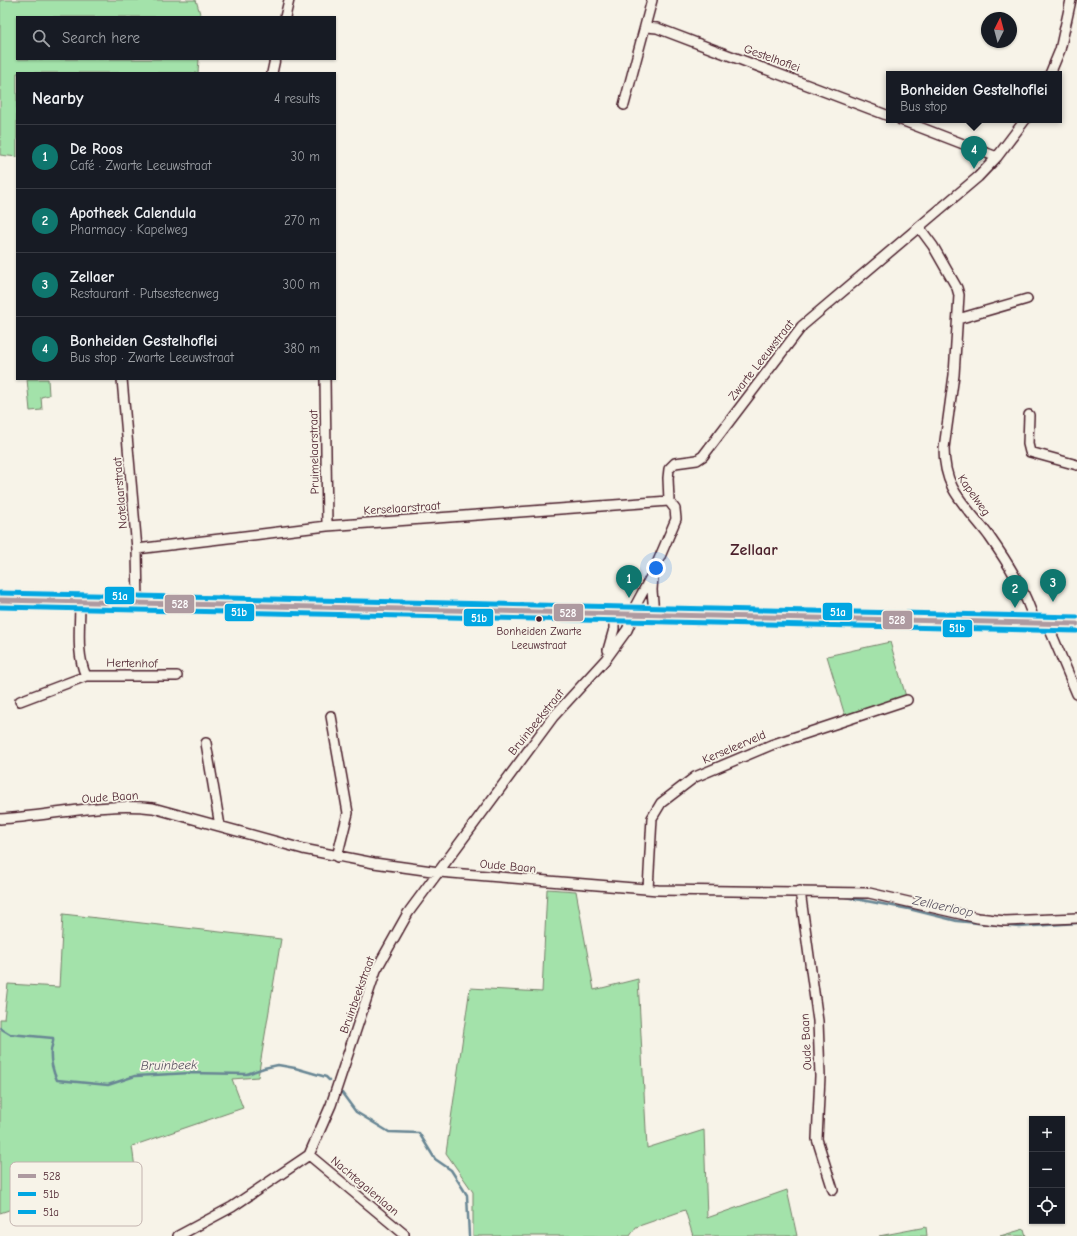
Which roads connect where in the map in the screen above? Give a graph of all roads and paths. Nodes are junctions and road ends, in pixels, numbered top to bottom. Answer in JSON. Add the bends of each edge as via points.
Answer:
{"nodes":[{"id":1,"x":289,"y":0,"type":"edge"},
{"id":2,"x":652,"y":0,"type":"edge"},
{"id":3,"x":1071,"y":0,"type":"edge"},
{"id":4,"x":285,"y":16,"type":"edge"},
{"id":5,"x":646,"y":27,"type":"junction"},
{"id":6,"x":275,"y":60,"type":"edge"},
{"id":7,"x":1051,"y":71,"type":"edge"},
{"id":8,"x":272,"y":72,"type":"edge"},
{"id":9,"x":624,"y":105,"type":"dead end"},
{"id":10,"x":886,"y":115,"type":"edge"},
{"id":11,"x":909,"y":123,"type":"edge"},
{"id":12,"x":1023,"y":123,"type":"edge"},
{"id":13,"x":997,"y":158,"type":"junction"},
{"id":14,"x":919,"y":227,"type":"junction"},
{"id":15,"x":1027,"y":299,"type":"dead end"},
{"id":16,"x":958,"y":319,"type":"junction"},
{"id":17,"x":122,"y":380,"type":"edge"},
{"id":18,"x":326,"y":380,"type":"edge"},
{"id":19,"x":1029,"y":415,"type":"dead end"},
{"id":20,"x":1077,"y":464,"type":"edge"},
{"id":21,"x":669,"y":501,"type":"junction"},
{"id":22,"x":327,"y":526,"type":"junction"},
{"id":23,"x":137,"y":549,"type":"junction"},
{"id":24,"x":653,"y":573,"type":"junction"},
{"id":25,"x":0,"y":600,"type":"edge"},
{"id":26,"x":80,"y":603,"type":"junction"},
{"id":27,"x":138,"y":605,"type":"junction"},
{"id":28,"x":614,"y":614,"type":"junction"},
{"id":29,"x":632,"y":614,"type":"junction"},
{"id":30,"x":654,"y":614,"type":"junction"},
{"id":31,"x":1035,"y":622,"type":"junction"},
{"id":32,"x":1048,"y":623,"type":"junction"},
{"id":33,"x":1077,"y":624,"type":"edge"},
{"id":34,"x":606,"y":658,"type":"junction"},
{"id":35,"x":86,"y":676,"type":"junction"},
{"id":36,"x":177,"y":676,"type":"dead end"},
{"id":37,"x":1077,"y":694,"type":"edge"},
{"id":38,"x":907,"y":700,"type":"dead end"},
{"id":39,"x":20,"y":701,"type":"dead end"},
{"id":40,"x":331,"y":716,"type":"dead end"},
{"id":41,"x":206,"y":743,"type":"dead end"},
{"id":42,"x":0,"y":819,"type":"edge"},
{"id":43,"x":220,"y":826,"type":"junction"},
{"id":44,"x":337,"y":857,"type":"junction"},
{"id":45,"x":439,"y":872,"type":"junction"},
{"id":46,"x":648,"y":889,"type":"junction"},
{"id":47,"x":800,"y":891,"type":"junction"},
{"id":48,"x":1077,"y":918,"type":"edge"},
{"id":49,"x":309,"y":1155,"type":"junction"},
{"id":50,"x":833,"y":1190,"type":"dead end"},
{"id":51,"x":178,"y":1236,"type":"edge"},
{"id":52,"x":404,"y":1236,"type":"edge"}],
"edges":[{"from":1,"to":4,"type":"street"},
{"from":2,"to":5,"type":"street"},
{"from":3,"to":7,"type":"street","via":[[1060,50]]},
{"from":5,"to":9,"type":"street"},
{"from":5,"to":10,"type":"street","name":"Gestelhoflei","via":[[657,28]]},
{"from":6,"to":8,"type":"street"},
{"from":11,"to":13,"type":"street"},
{"from":12,"to":13,"type":"street","name":"Zwarte Leeuwstraat"},
{"from":13,"to":14,"type":"street","name":"Zwarte Leeuwstraat"},
{"from":14,"to":16,"type":"street","name":"Kapelweg","via":[[957,288]]},
{"from":14,"to":21,"type":"street","name":"Zwarte Leeuwstraat","via":[[802,326],[703,456],[698,460],[675,463],[669,469]]},
{"from":15,"to":16,"type":"street"},
{"from":16,"to":31,"type":"street","name":"Kapelweg","via":[[944,448],[948,480],[1014,572]]},
{"from":17,"to":23,"type":"street","name":"Notelaarstraat"},
{"from":18,"to":22,"type":"street","name":"Pruimelaarstraat"},
{"from":19,"to":20,"type":"street","via":[[1030,452]]},
{"from":21,"to":22,"type":"street","name":"Kerselaarstraat"},
{"from":21,"to":24,"type":"street","name":"Zwarte Leeuwstraat","via":[[675,509],[676,519]]},
{"from":22,"to":23,"type":"street","name":"Kerselaarstraat"},
{"from":23,"to":27,"type":"street","name":"Notelaarstraat"},
{"from":24,"to":29,"type":"street","name":"Zwarte Leeuwstraat"},
{"from":24,"to":30,"type":"street","name":"Zwarte Leeuwstraat"},
{"from":25,"to":26,"type":"main road"},
{"from":26,"to":27,"type":"main road"},
{"from":26,"to":35,"type":"street","via":[[81,666]]},
{"from":27,"to":28,"type":"main road"},
{"from":28,"to":29,"type":"main road"},
{"from":28,"to":34,"type":"street","name":"Bruinbeekstraat","via":[[612,639]]},
{"from":29,"to":30,"type":"main road"},
{"from":29,"to":34,"type":"street","name":"Bruinbeekstraat","via":[[627,630]]},
{"from":30,"to":31,"type":"main road"},
{"from":31,"to":32,"type":"main road"},
{"from":32,"to":33,"type":"main road"},
{"from":32,"to":37,"type":"street"},
{"from":34,"to":45,"type":"street","name":"Bruinbeekstraat","via":[[553,717]]},
{"from":35,"to":36,"type":"street","name":"Hertenhof"},
{"from":35,"to":39,"type":"street","name":"Hertenhof"},
{"from":38,"to":46,"type":"street","name":"Kerseleerveld","via":[[778,742],[695,777],[661,803],[652,818]]},
{"from":40,"to":44,"type":"street","via":[[348,813]]},
{"from":41,"to":43,"type":"street"},
{"from":42,"to":43,"type":"street","name":"Oude Baan","via":[[141,806]]},
{"from":43,"to":44,"type":"street","name":"Oude Baan"},
{"from":44,"to":45,"type":"street","name":"Oude Baan"},
{"from":45,"to":46,"type":"street","name":"Oude Baan"},
{"from":45,"to":49,"type":"street","name":"Bruinbeekstraat","via":[[408,913],[376,970],[331,1105]]},
{"from":46,"to":47,"type":"street","name":"Oude Baan"},
{"from":47,"to":48,"type":"street","name":"Oude Baan","via":[[869,893],[978,918],[1005,921]]},
{"from":47,"to":50,"type":"street","name":"Oude Baan","via":[[818,1021],[820,1076],[817,1139]]},
{"from":49,"to":51,"type":"street","via":[[232,1207]]},
{"from":49,"to":52,"type":"street","name":"Nachtegalenlaan"}]}
